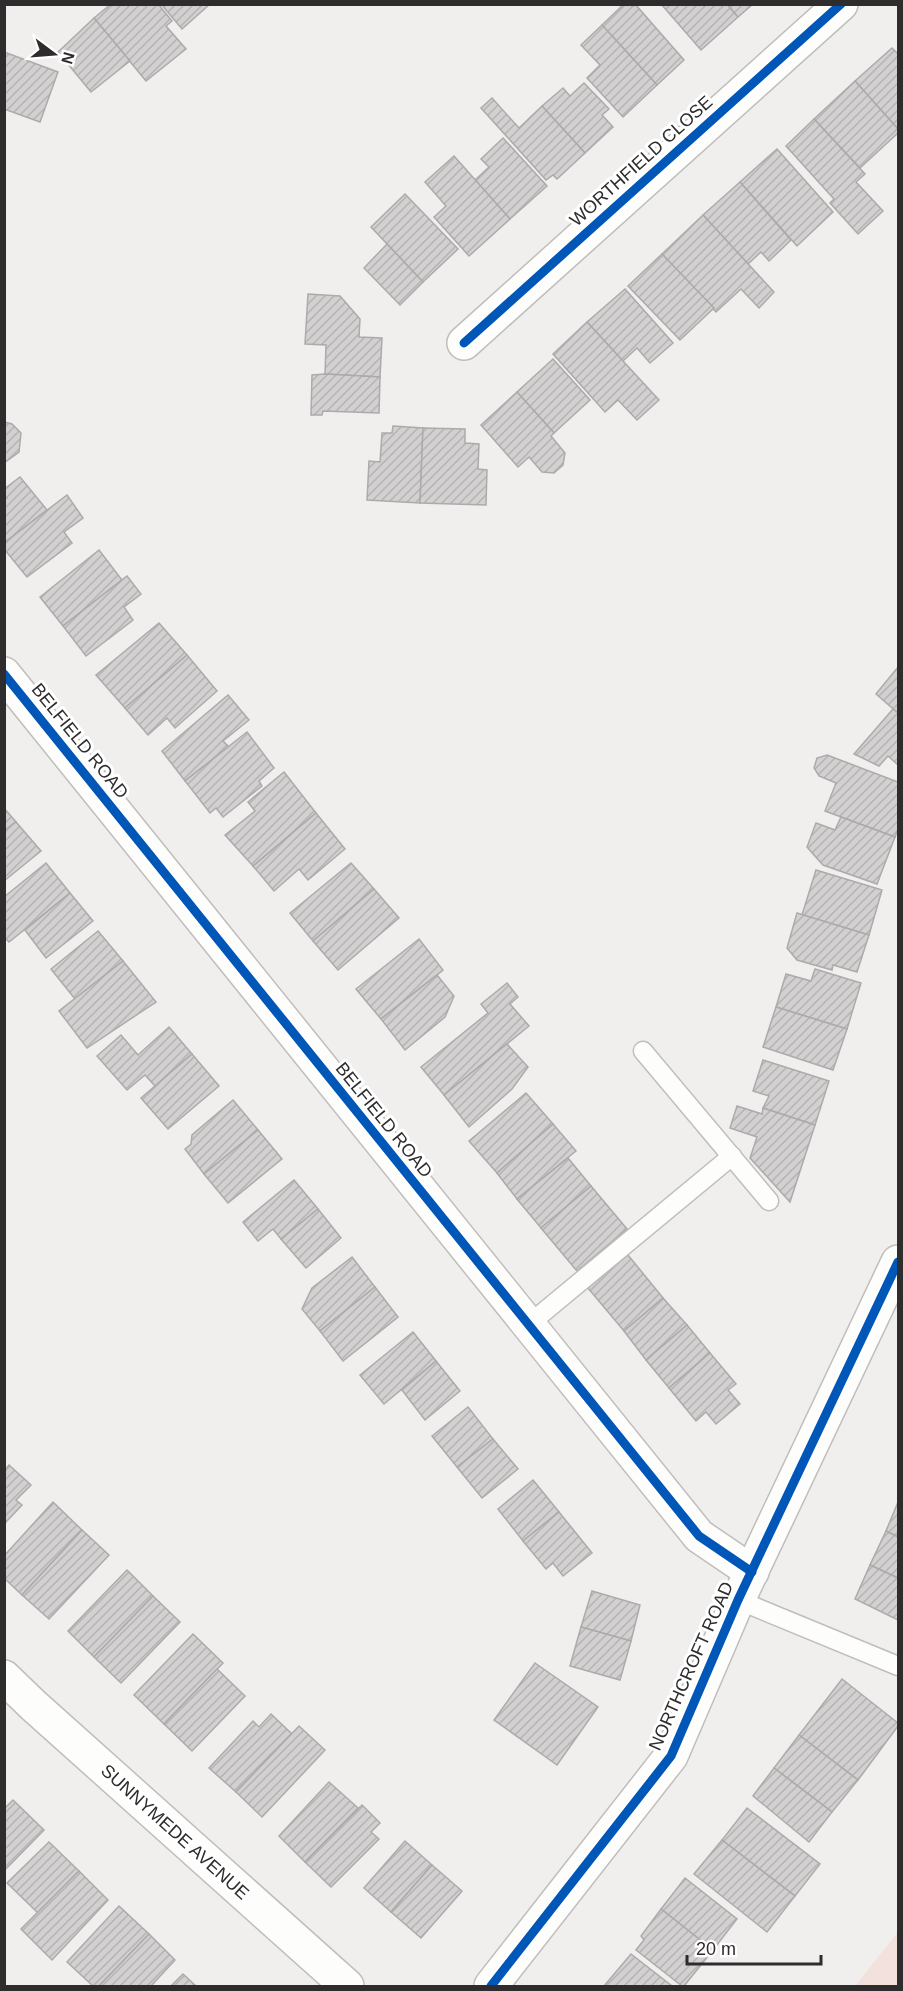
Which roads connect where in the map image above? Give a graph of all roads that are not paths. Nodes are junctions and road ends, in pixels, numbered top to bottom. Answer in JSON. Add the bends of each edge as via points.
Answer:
{"nodes":[{"id":1,"x":841,"y":4,"type":"edge"},
{"id":2,"x":464,"y":343,"type":"dead end"},
{"id":3,"x":4,"y":674,"type":"edge"},
{"id":4,"x":643,"y":1051,"type":"dead end"},
{"id":5,"x":732,"y":1156,"type":"junction"},
{"id":6,"x":769,"y":1201,"type":"dead end"},
{"id":7,"x":898,"y":1262,"type":"edge"},
{"id":8,"x":528,"y":1325,"type":"junction"},
{"id":9,"x":745,"y":1586,"type":"junction"},
{"id":10,"x":898,"y":1666,"type":"edge"},
{"id":11,"x":4,"y":1677,"type":"edge"},
{"id":12,"x":347,"y":1986,"type":"edge"},
{"id":13,"x":491,"y":1986,"type":"edge"}],
"edges":[{"from":1,"to":2,"type":"street","name":"WORTHFIELD CLOSE"},
{"from":3,"to":8,"type":"street","name":"BELFIELD ROAD"},
{"from":4,"to":5,"type":"lane"},
{"from":5,"to":6,"type":"lane"},
{"from":5,"to":8,"type":"lane"},
{"from":7,"to":9,"type":"street","name":"NORTHCROFT ROAD"},
{"from":8,"to":9,"type":"street","name":"BELFIELD ROAD","via":[[699,1536]]},
{"from":9,"to":10,"type":"lane"},
{"from":9,"to":13,"type":"street","name":"NORTHCROFT ROAD","via":[[671,1756]]},
{"from":11,"to":12,"type":"street","name":"SUNNYMEDE AVENUE"}]}
